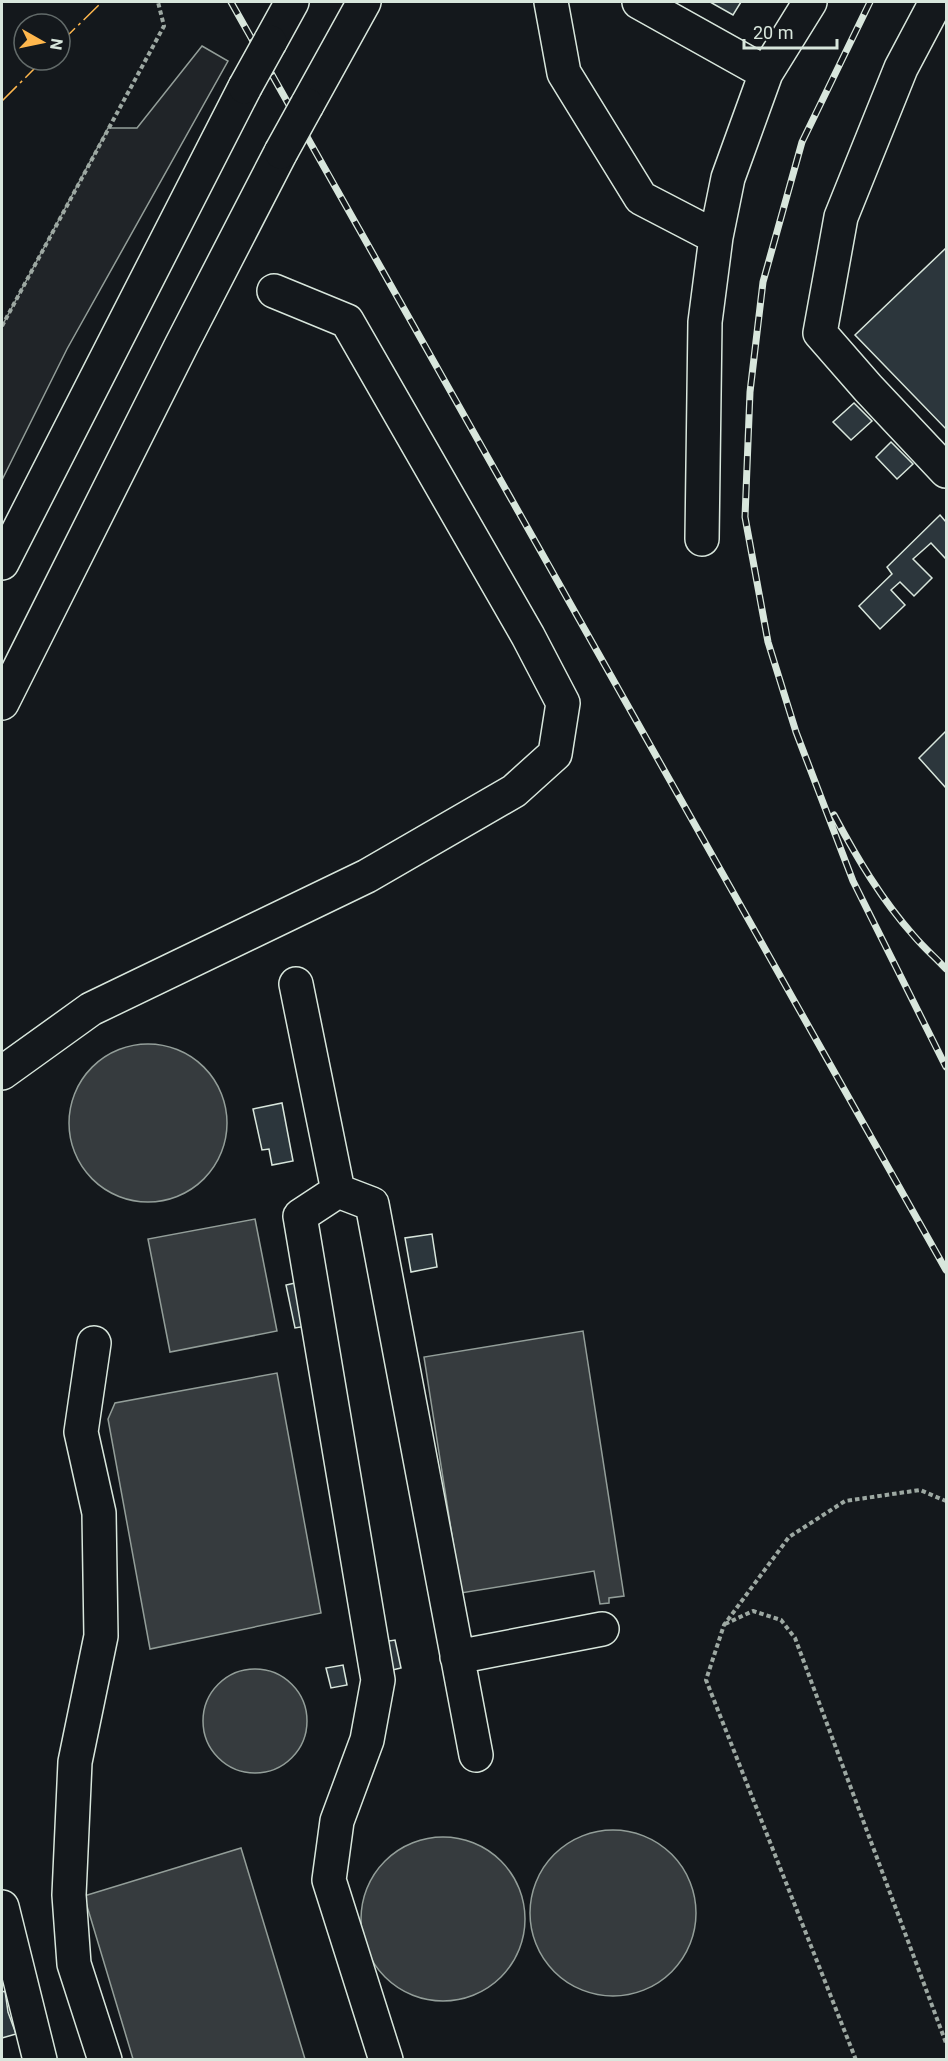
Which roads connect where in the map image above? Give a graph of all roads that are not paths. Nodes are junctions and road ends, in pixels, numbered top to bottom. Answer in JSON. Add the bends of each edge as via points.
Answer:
{"nodes":[{"id":1,"x":292,"y":2,"type":"edge"},
{"id":2,"x":364,"y":2,"type":"edge"},
{"id":3,"x":550,"y":2,"type":"edge"},
{"id":4,"x":639,"y":2,"type":"edge"},
{"id":5,"x":810,"y":2,"type":"edge"},
{"id":6,"x":936,"y":2,"type":"edge"},
{"id":7,"x":766,"y":73,"type":"junction"},
{"id":8,"x":716,"y":237,"type":"junction"},
{"id":9,"x":274,"y":291,"type":"dead end"},
{"id":10,"x":946,"y":471,"type":"edge"},
{"id":11,"x":702,"y":539,"type":"dead end"},
{"id":12,"x":2,"y":563,"type":"edge"},
{"id":13,"x":2,"y":703,"type":"edge"},
{"id":14,"x":296,"y":984,"type":"dead end"},
{"id":15,"x":2,"y":1073,"type":"edge"},
{"id":16,"x":338,"y":1191,"type":"junction"},
{"id":17,"x":94,"y":1343,"type":"dead end"},
{"id":18,"x":602,"y":1629,"type":"dead end"},
{"id":19,"x":458,"y":1657,"type":"junction"},
{"id":20,"x":476,"y":1755,"type":"dead end"},
{"id":21,"x":2,"y":1907,"type":"edge"},
{"id":22,"x":40,"y":2060,"type":"edge"},
{"id":23,"x":105,"y":2060,"type":"edge"},
{"id":24,"x":386,"y":2060,"type":"edge"}],
"edges":[{"from":1,"to":12,"type":"main road","bridge":true},
{"from":2,"to":13,"type":"main road","bridge":true,"via":[[281,152]]},
{"from":3,"to":8,"type":"main road","via":[[564,73],[641,198]]},
{"from":4,"to":7,"type":"main road"},
{"from":5,"to":7,"type":"main road"},
{"from":6,"to":10,"type":"main road","via":[[901,68],[841,217],[820,333]]},
{"from":7,"to":8,"type":"main road","via":[[728,178]]},
{"from":8,"to":11,"type":"main road","via":[[705,322]]},
{"from":9,"to":15,"type":"main road","via":[[347,321],[563,703],[555,754],[504,797],[367,876],[92,1009]]},
{"from":14,"to":16,"type":"main road"},
{"from":16,"to":19,"type":"main road","via":[[372,1204]]},
{"from":16,"to":24,"type":"main road","via":[[300,1216],[378,1680],[367,1740],[337,1821],[329,1880]]},
{"from":17,"to":23,"type":"main road","via":[[81,1432],[99,1513],[101,1636],[75,1762],[69,1895],[74,1964]]},
{"from":18,"to":19,"type":"main road"},
{"from":19,"to":20,"type":"main road"},
{"from":21,"to":22,"type":"main road"}]}
